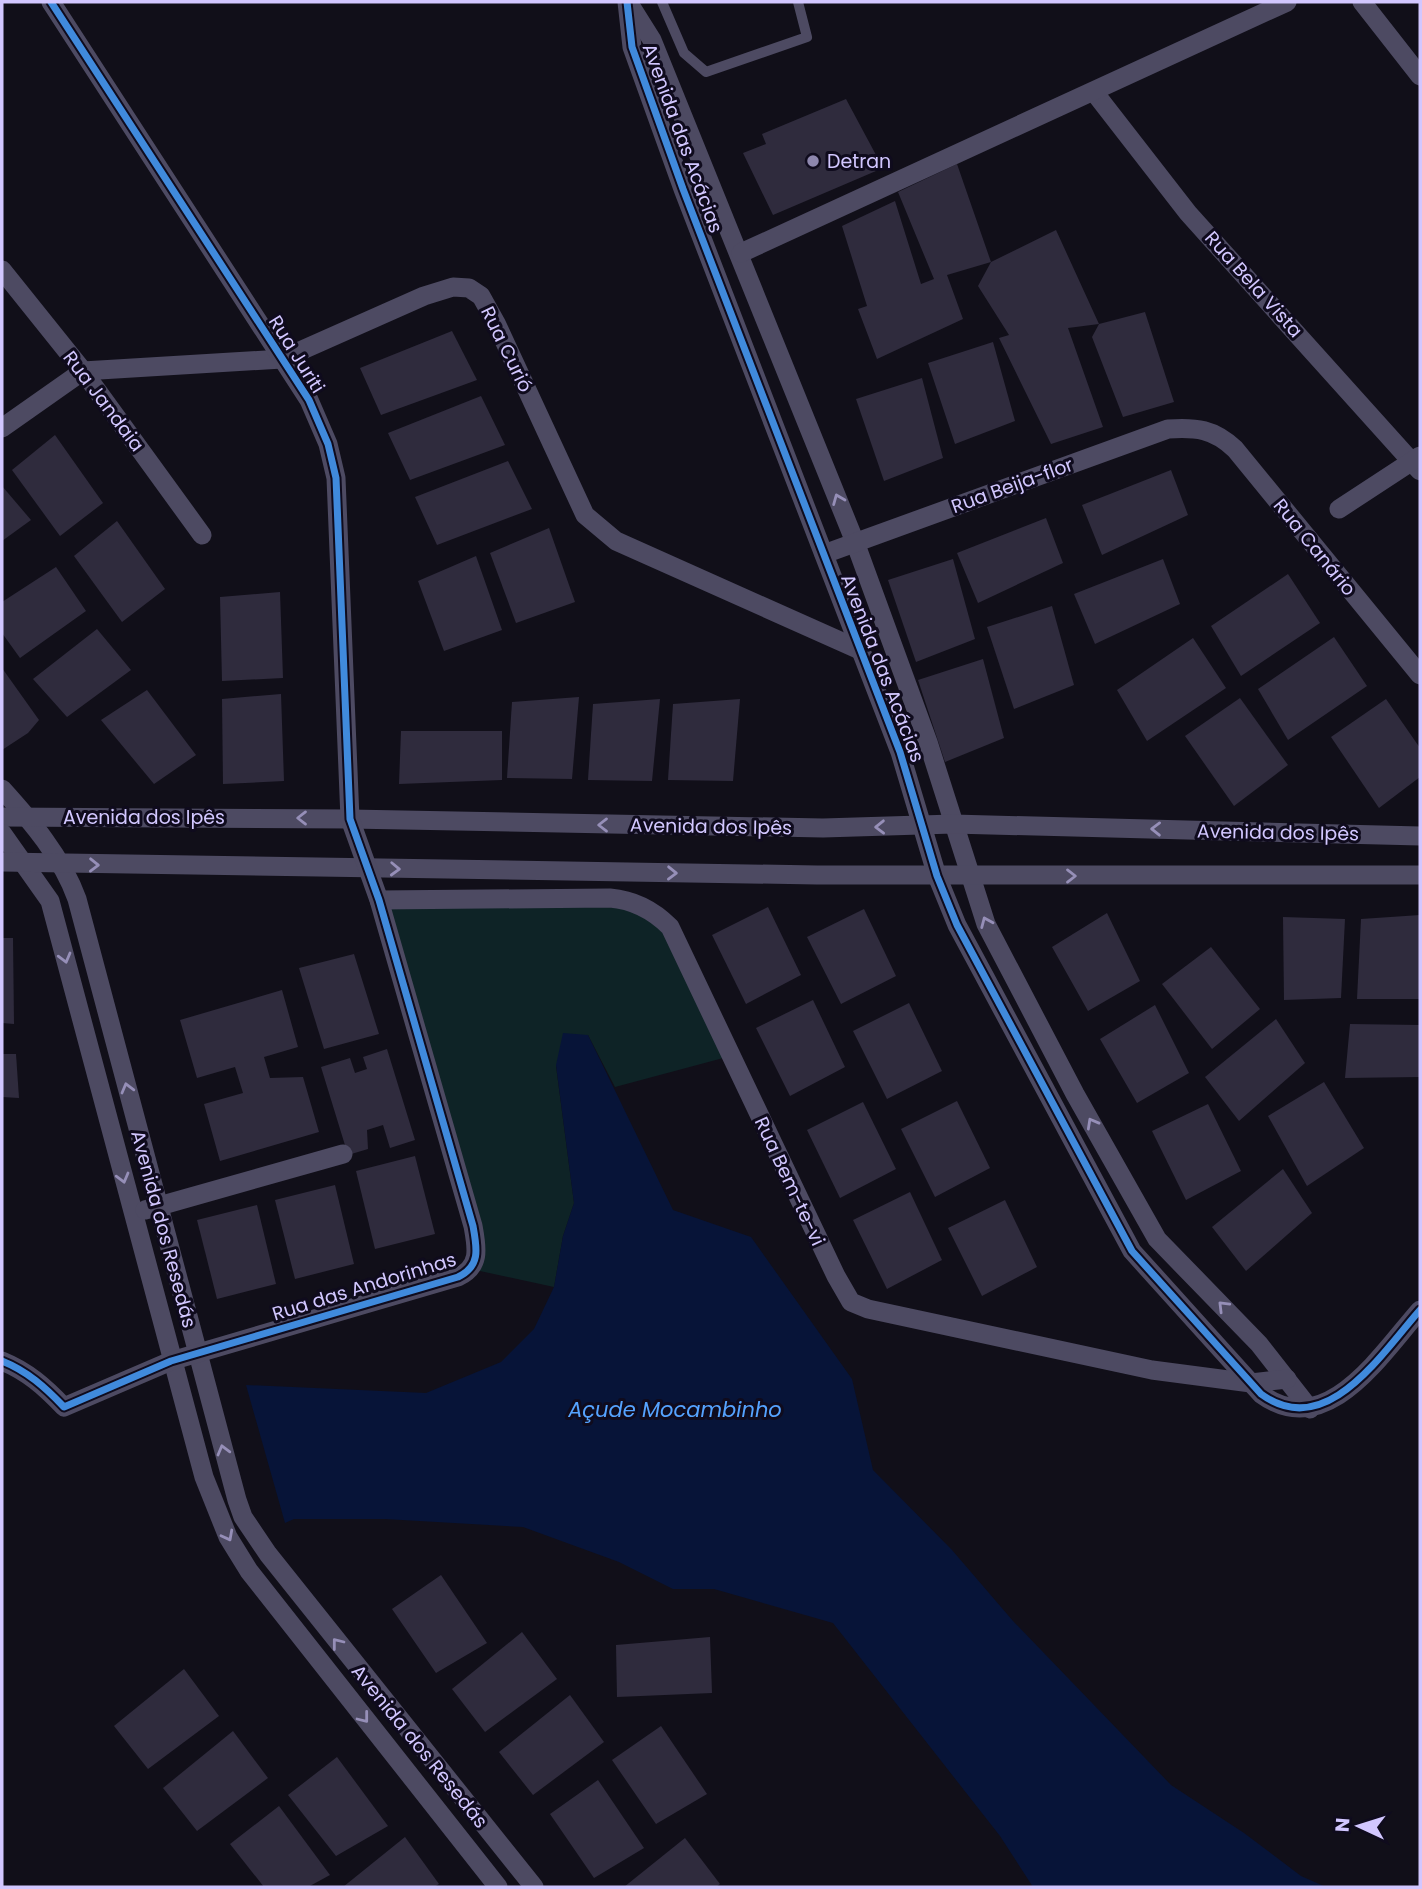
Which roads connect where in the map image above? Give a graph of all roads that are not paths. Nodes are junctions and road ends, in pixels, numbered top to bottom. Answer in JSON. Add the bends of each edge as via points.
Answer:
{"nodes":[{"id":1,"x":51,"y":2,"type":"edge"},
{"id":2,"x":628,"y":2,"type":"edge"},
{"id":3,"x":662,"y":2,"type":"edge"},
{"id":4,"x":798,"y":2,"type":"edge"},
{"id":5,"x":1287,"y":2,"type":"edge"},
{"id":6,"x":1362,"y":2,"type":"edge"},
{"id":7,"x":1420,"y":76,"type":"edge"},
{"id":8,"x":1094,"y":92,"type":"junction"},
{"id":9,"x":741,"y":253,"type":"junction"},
{"id":10,"x":2,"y":270,"type":"edge"},
{"id":11,"x":282,"y":359,"type":"junction"},
{"id":12,"x":83,"y":371,"type":"junction"},
{"id":13,"x":2,"y":428,"type":"edge"},
{"id":14,"x":1202,"y":428,"type":"joint"},
{"id":15,"x":1418,"y":463,"type":"edge"},
{"id":16,"x":1339,"y":509,"type":"dead end"},
{"id":17,"x":202,"y":535,"type":"dead end"},
{"id":18,"x":855,"y":542,"type":"junction"},
{"id":19,"x":824,"y":554,"type":"junction"},
{"id":20,"x":860,"y":650,"type":"junction"},
{"id":21,"x":1420,"y":675,"type":"edge"},
{"id":22,"x":2,"y":789,"type":"edge"},
{"id":23,"x":2,"y":817,"type":"edge"},
{"id":24,"x":27,"y":817,"type":"junction"},
{"id":25,"x":350,"y":819,"type":"junction"},
{"id":26,"x":953,"y":824,"type":"junction"},
{"id":27,"x":922,"y":826,"type":"junction"},
{"id":28,"x":2,"y":833,"type":"edge"},
{"id":29,"x":1420,"y":836,"type":"edge"},
{"id":30,"x":2,"y":862,"type":"edge"},
{"id":31,"x":25,"y":862,"type":"junction"},
{"id":32,"x":59,"y":864,"type":"junction"},
{"id":33,"x":366,"y":868,"type":"junction"},
{"id":34,"x":1420,"y":875,"type":"edge"},
{"id":35,"x":937,"y":876,"type":"junction"},
{"id":36,"x":968,"y":876,"type":"junction"},
{"id":37,"x":379,"y":900,"type":"junction"},
{"id":38,"x":342,"y":1154,"type":"dead end"},
{"id":39,"x":158,"y":1206,"type":"junction"},
{"id":40,"x":132,"y":1214,"type":"junction"},
{"id":41,"x":1420,"y":1310,"type":"edge"},
{"id":42,"x":197,"y":1354,"type":"junction"},
{"id":43,"x":2,"y":1361,"type":"edge"},
{"id":44,"x":171,"y":1361,"type":"junction"},
{"id":45,"x":1278,"y":1367,"type":"junction"},
{"id":46,"x":1251,"y":1383,"type":"junction"},
{"id":47,"x":1310,"y":1409,"type":"junction"},
{"id":48,"x":498,"y":1887,"type":"edge"},
{"id":49,"x":534,"y":1887,"type":"edge"}],
"edges":[{"from":1,"to":11,"type":"street","name":"Rua Juriti"},
{"from":2,"to":9,"type":"street","name":"Avenida das Acácias","via":[[652,40]]},
{"from":2,"to":19,"type":"street","name":"Avenida das Acácias","via":[[632,47]]},
{"from":3,"to":4,"type":"lane","via":[[684,53],[706,72],[807,37]]},
{"from":5,"to":8,"type":"street"},
{"from":6,"to":7,"type":"street"},
{"from":8,"to":9,"type":"street"},
{"from":8,"to":15,"type":"street","name":"Rua Bela Vista","via":[[1188,213]]},
{"from":18,"to":9,"type":"street","name":"Avenida das Acácias","one_way":true},
{"from":10,"to":12,"type":"street","name":"Rua Jandaia"},
{"from":11,"to":12,"type":"street","name":"Rua Curió"},
{"from":11,"to":20,"type":"street","name":"Rua Curió","via":[[424,296],[453,287],[469,288],[481,296],[491,314],[575,496],[597,527],[617,541]]},
{"from":11,"to":25,"type":"street","name":"Rua Juriti","via":[[309,400],[328,444],[336,478]]},
{"from":12,"to":13,"type":"street"},
{"from":12,"to":17,"type":"street","name":"Rua Jandaia"},
{"from":14,"to":18,"type":"street","name":"Rua Beija-flor","via":[[1168,429]]},
{"from":14,"to":21,"type":"street","name":"Rua Canário","via":[[1235,449]]},
{"from":15,"to":16,"type":"street"},
{"from":18,"to":19,"type":"street","name":"Rua Beija-flor"},
{"from":18,"to":26,"type":"street","name":"Avenida das Acácias"},
{"from":19,"to":20,"type":"street","name":"Avenida das Acácias"},
{"from":20,"to":27,"type":"street","name":"Avenida das Acácias","via":[[900,752]]},
{"from":22,"to":24,"type":"street","name":"Avenida dos Resedás"},
{"from":23,"to":24,"type":"street","name":"Avenida dos Ipês"},
{"from":25,"to":24,"type":"street","name":"Avenida dos Ipês","one_way":true},
{"from":24,"to":32,"type":"street","name":"Avenida dos Resedás"},
{"from":27,"to":25,"type":"street","name":"Avenida dos Ipês","one_way":true},
{"from":25,"to":33,"type":"street","name":"Rua Juriti"},
{"from":26,"to":27,"type":"street","name":"Avenida dos Ipês"},
{"from":29,"to":26,"type":"street","name":"Avenida dos Ipês","one_way":true},
{"from":26,"to":36,"type":"street","name":"Avenida das Acácias"},
{"from":27,"to":35,"type":"street","name":"Avenida das Acácias"},
{"from":28,"to":31,"type":"street","name":"Avenida dos Resedás"},
{"from":30,"to":31,"type":"street"},
{"from":31,"to":32,"type":"street"},
{"from":31,"to":40,"type":"street","name":"Avenida dos Resedás","one_way":true,"via":[[50,901]]},
{"from":32,"to":33,"type":"street","one_way":true},
{"from":39,"to":32,"type":"street","name":"Avenida dos Resedás","one_way":true,"via":[[77,899]]},
{"from":33,"to":35,"type":"street","one_way":true},
{"from":33,"to":37,"type":"street","name":"Rua Juriti"},
{"from":36,"to":34,"type":"street","one_way":true},
{"from":35,"to":36,"type":"street"},
{"from":35,"to":46,"type":"street","name":"Avenida das Acácias","via":[[957,925],[1132,1251]]},
{"from":45,"to":36,"type":"street","name":"Avenida das Acácias","one_way":true,"via":[[1157,1239],[1075,1094],[986,923]]},
{"from":37,"to":42,"type":"street","name":"Rua das Andorinhas","via":[[473,1226],[476,1259],[458,1277]]},
{"from":37,"to":46,"type":"street","name":"Rua Bem-te-vi","via":[[610,898],[635,903],[660,917],[670,927],[852,1302],[1152,1370]]},
{"from":38,"to":39,"type":"street"},
{"from":39,"to":40,"type":"street"},
{"from":39,"to":42,"type":"street","name":"Avenida dos Resedás"},
{"from":40,"to":44,"type":"street","name":"Avenida dos Resedás"},
{"from":41,"to":47,"type":"street","via":[[1350,1388]]},
{"from":42,"to":44,"type":"street","name":"Rua das Andorinhas"},
{"from":49,"to":42,"type":"street","name":"Avenida dos Resedás","one_way":true,"via":[[251,1531],[237,1500]]},
{"from":43,"to":44,"type":"street","name":"Rua das Andorinhas","via":[[44,1385],[64,1407]]},
{"from":44,"to":48,"type":"street","name":"Avenida dos Resedás","one_way":true,"via":[[204,1477],[228,1536],[294,1629]]},
{"from":45,"to":46,"type":"street","name":"Rua Bem-te-vi"},
{"from":45,"to":47,"type":"street","name":"Avenida das Acácias"},
{"from":46,"to":47,"type":"street","name":"Avenida das Acácias","via":[[1274,1404]]}]}
